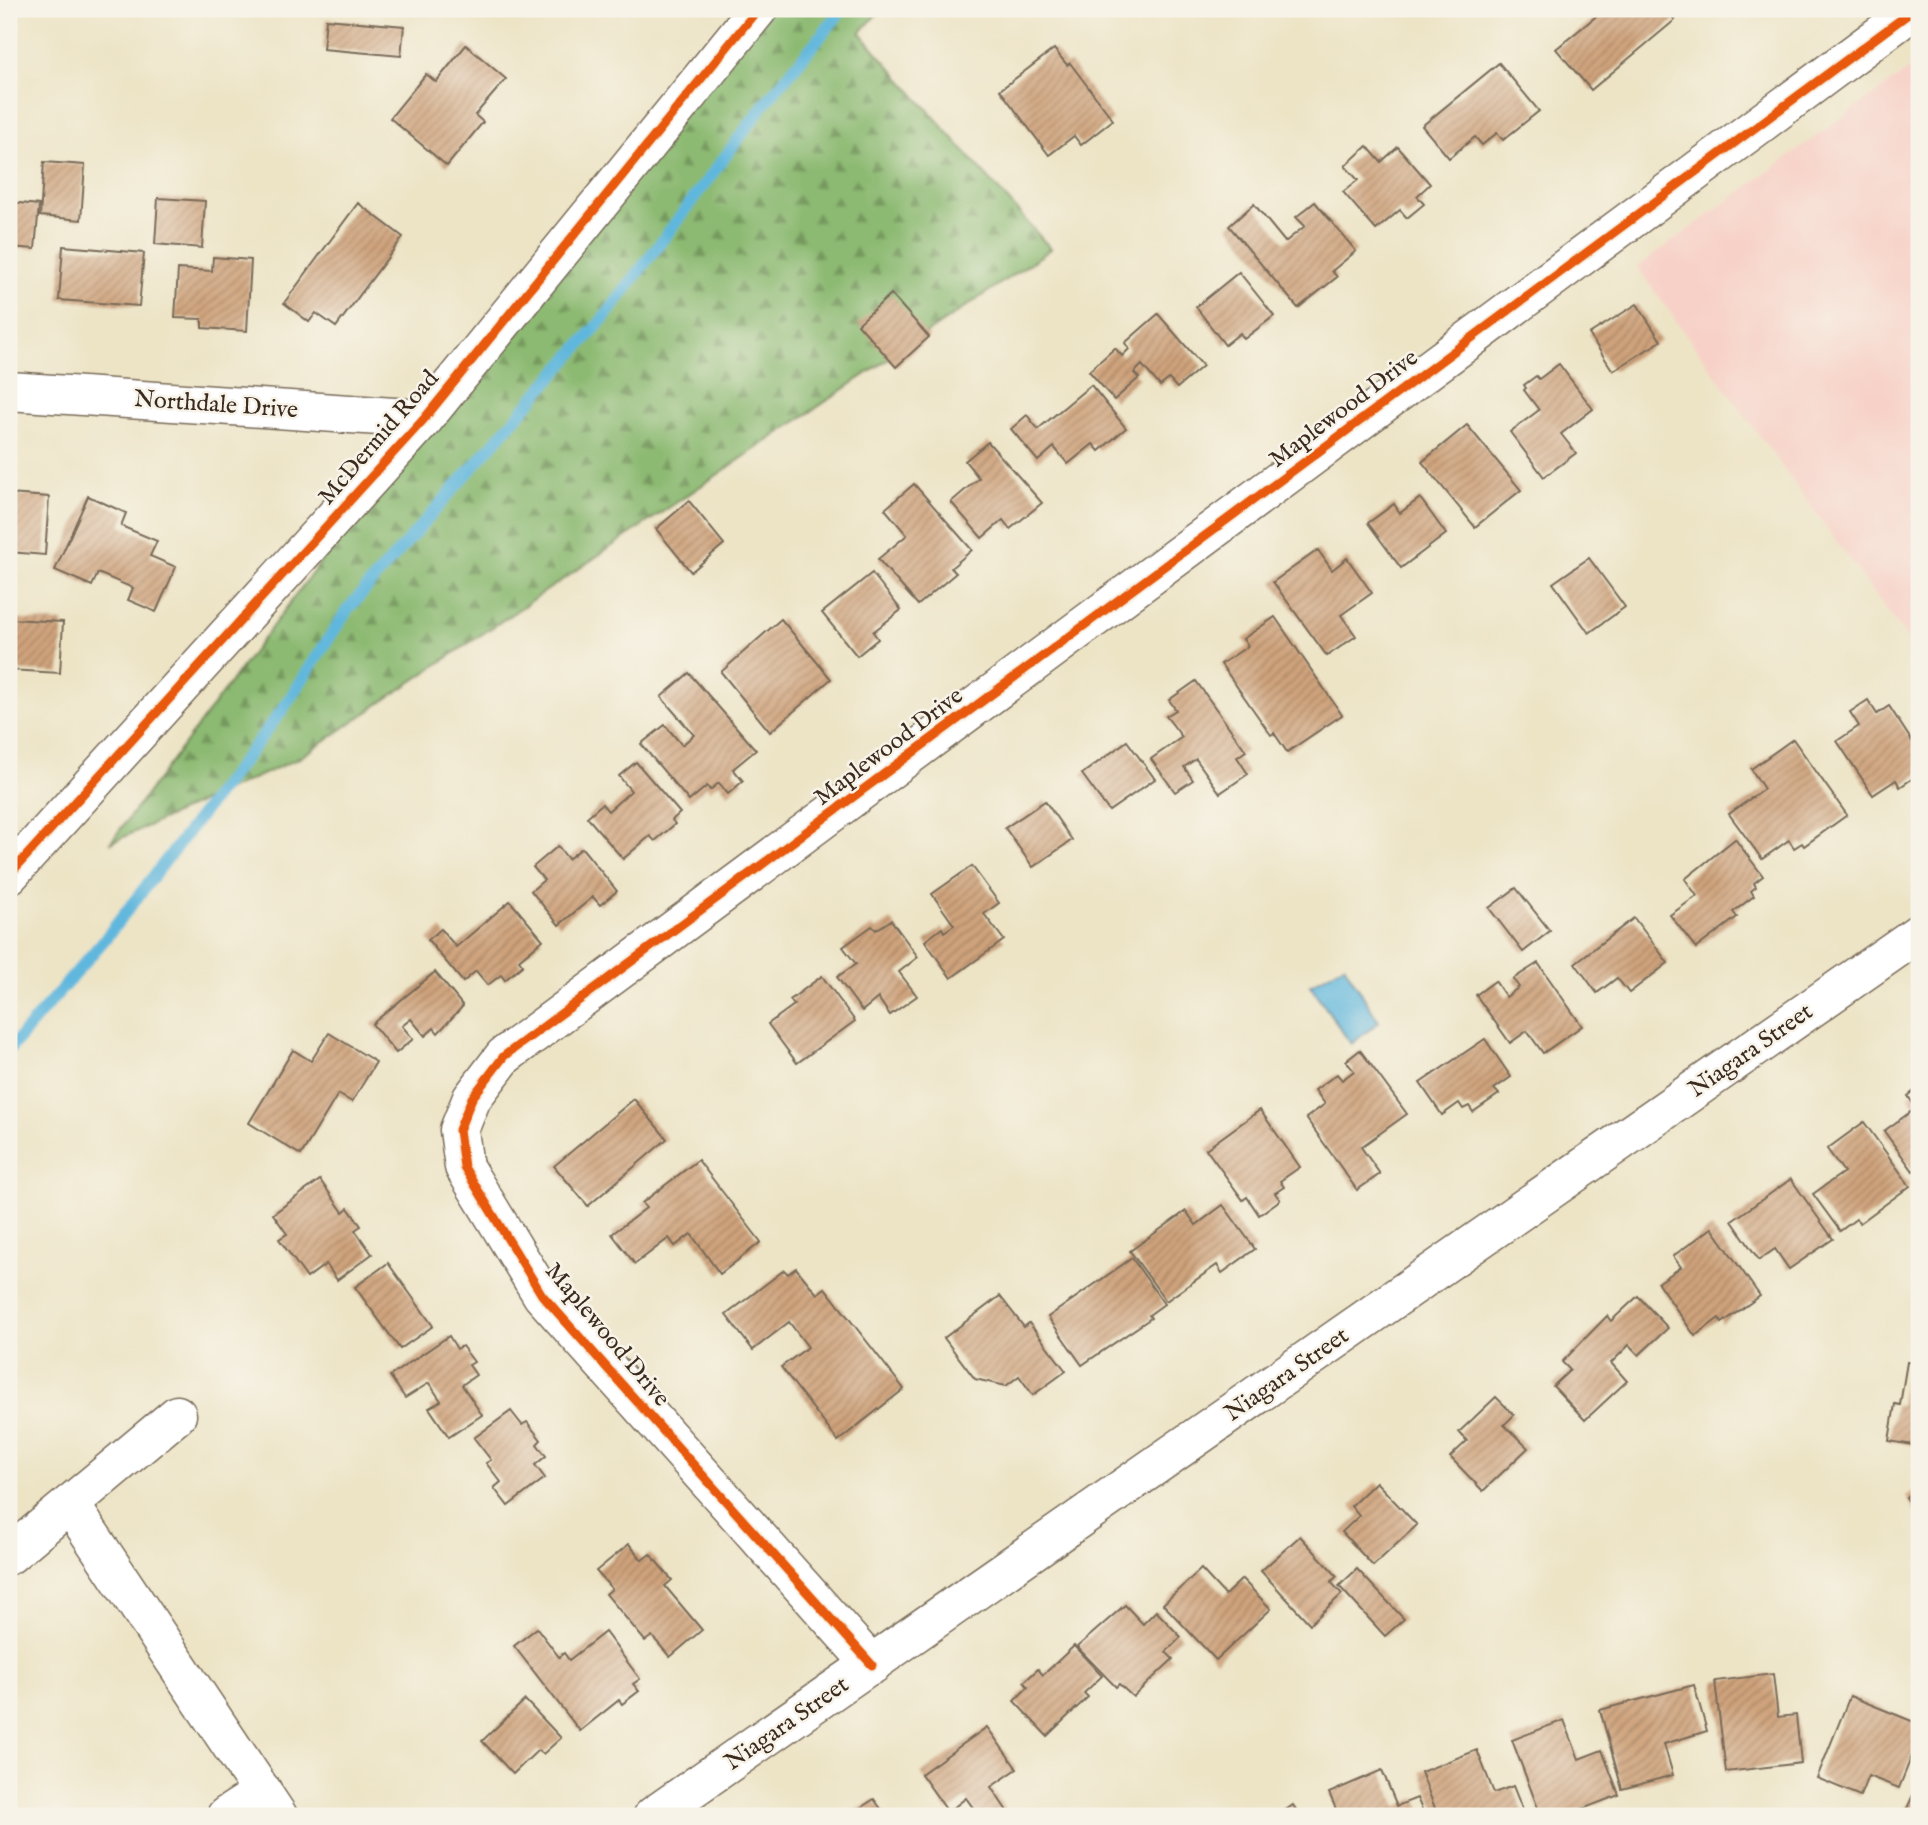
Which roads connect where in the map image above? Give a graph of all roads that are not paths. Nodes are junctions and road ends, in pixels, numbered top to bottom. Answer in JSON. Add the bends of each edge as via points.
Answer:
{"nodes":[{"id":1,"x":758,"y":9,"type":"edge"},
{"id":2,"x":1915,"y":9,"type":"edge"},
{"id":3,"x":9,"y":391,"type":"edge"},
{"id":4,"x":424,"y":419,"type":"junction"},
{"id":5,"x":9,"y":875,"type":"edge"},
{"id":6,"x":1919,"y":933,"type":"edge"},
{"id":7,"x":177,"y":1415,"type":"dead end"},
{"id":8,"x":70,"y":1504,"type":"junction"},
{"id":9,"x":9,"y":1555,"type":"edge"},
{"id":10,"x":872,"y":1665,"type":"junction"},
{"id":11,"x":270,"y":1804,"type":"edge"},
{"id":12,"x":226,"y":1816,"type":"edge"},
{"id":13,"x":653,"y":1816,"type":"edge"}],
"edges":[{"from":1,"to":4,"type":"street","name":"McDermid Road"},
{"from":2,"to":10,"type":"street","name":"Maplewood Drive","via":[[504,1056],[472,1098],[459,1130],[464,1167],[541,1295]]},
{"from":3,"to":4,"type":"street","name":"Northdale Drive"},
{"from":4,"to":5,"type":"street","name":"McDermid Road"},
{"from":6,"to":10,"type":"street","name":"Niagara Street"},
{"from":7,"to":8,"type":"street"},
{"from":8,"to":9,"type":"street"},
{"from":8,"to":11,"type":"street"},
{"from":10,"to":13,"type":"street","name":"Niagara Street"},
{"from":11,"to":12,"type":"street"}]}
